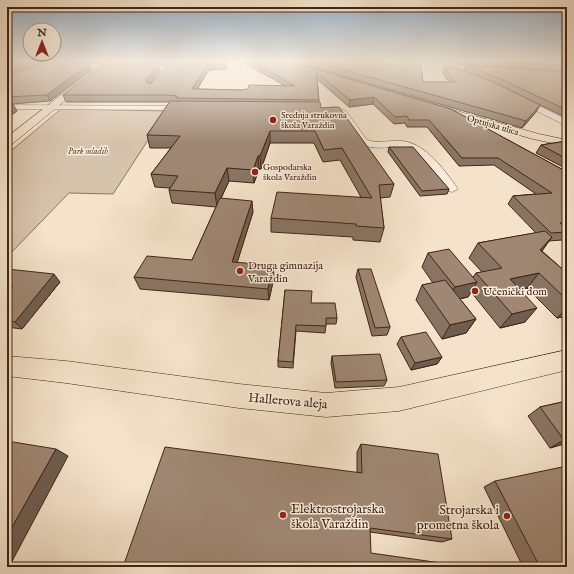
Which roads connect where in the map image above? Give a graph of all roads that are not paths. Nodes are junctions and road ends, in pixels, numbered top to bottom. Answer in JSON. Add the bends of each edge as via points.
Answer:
{"nodes":[{"id":1,"x":77,"y":88,"type":"edge"},
{"id":2,"x":512,"y":96,"type":"edge"},
{"id":3,"x":7,"y":107,"type":"edge"},
{"id":4,"x":52,"y":107,"type":"junction"},
{"id":5,"x":195,"y":108,"type":"edge"},
{"id":6,"x":315,"y":109,"type":"edge"},
{"id":7,"x":567,"y":124,"type":"edge"},
{"id":8,"x":498,"y":137,"type":"edge"},
{"id":9,"x":567,"y":143,"type":"edge"},
{"id":10,"x":7,"y":144,"type":"edge"},
{"id":11,"x":529,"y":148,"type":"dead end"},
{"id":12,"x":452,"y":189,"type":"dead end"},
{"id":13,"x":567,"y":360,"type":"edge"},
{"id":14,"x":7,"y":366,"type":"edge"}],
"edges":[{"from":1,"to":4,"type":"main road"},
{"from":2,"to":7,"type":"street"},
{"from":3,"to":4,"type":"street"},
{"from":4,"to":5,"type":"street"},
{"from":4,"to":10,"type":"main road"},
{"from":6,"to":12,"type":"street","via":[[334,109],[343,113],[368,144],[412,146],[420,151]]},
{"from":8,"to":9,"type":"main road","name":"Optujska ulica","via":[[427,106],[531,136]]},
{"from":9,"to":11,"type":"main road"},
{"from":13,"to":14,"type":"main road","name":"Hallerova aleja","via":[[399,399],[326,405]]}]}
